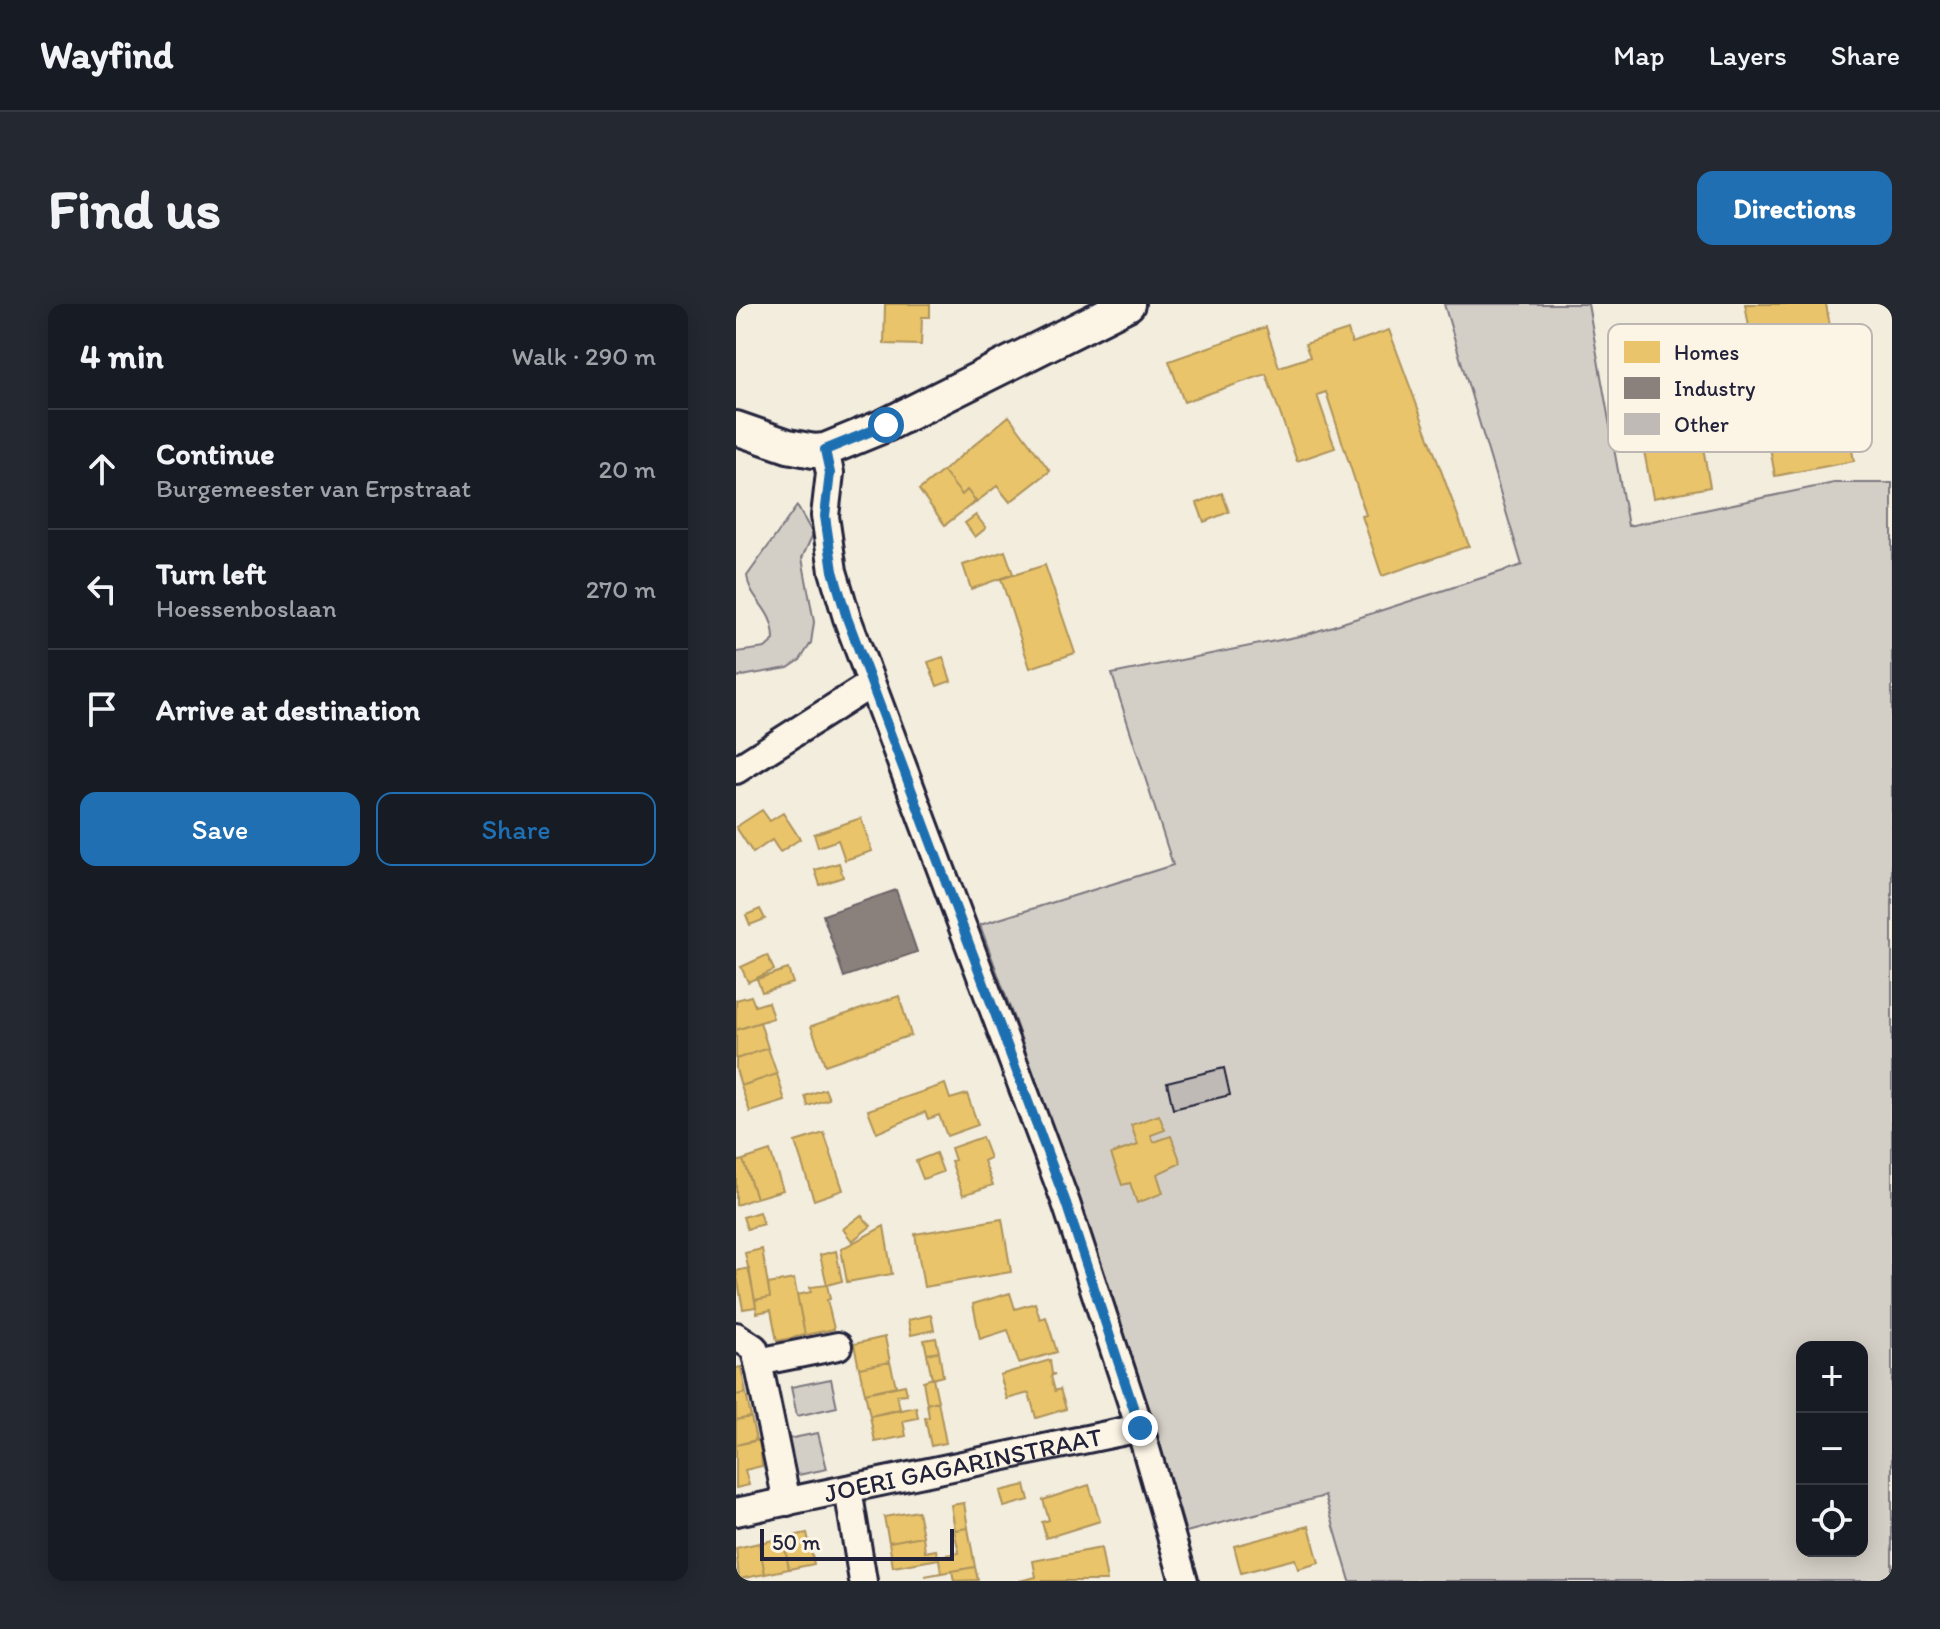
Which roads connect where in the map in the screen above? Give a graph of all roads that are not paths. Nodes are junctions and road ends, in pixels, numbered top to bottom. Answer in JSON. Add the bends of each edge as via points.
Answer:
{"nodes":[{"id":1,"x":1128,"y":304,"type":"edge"},
{"id":2,"x":736,"y":428,"type":"edge"},
{"id":3,"x":825,"y":450,"type":"junction"},
{"id":4,"x":871,"y":684,"type":"junction"},
{"id":5,"x":736,"y":770,"type":"edge"},
{"id":6,"x":736,"y":1336,"type":"edge"},
{"id":7,"x":838,"y":1346,"type":"dead end"},
{"id":8,"x":758,"y":1362,"type":"junction"},
{"id":9,"x":1140,"y":1428,"type":"junction"},
{"id":10,"x":848,"y":1489,"type":"junction"},
{"id":11,"x":787,"y":1502,"type":"junction"},
{"id":12,"x":736,"y":1512,"type":"edge"},
{"id":13,"x":863,"y":1581,"type":"edge"},
{"id":14,"x":1184,"y":1581,"type":"edge"}],
"edges":[{"from":1,"to":3,"type":"street"},
{"from":2,"to":3,"type":"street","via":[[788,446]]},
{"from":3,"to":4,"type":"street","via":[[830,473],[825,516],[833,571]]},
{"from":4,"to":5,"type":"street"},
{"from":4,"to":9,"type":"street","via":[[1066,1203]]},
{"from":6,"to":8,"type":"street","name":"JOERI GAGARINSTRAAT","via":[[754,1348]]},
{"from":7,"to":8,"type":"street"},
{"from":8,"to":11,"type":"street","name":"JOERI GAGARINSTRAAT"},
{"from":9,"to":10,"type":"street","name":"JOERI GAGARINSTRAAT"},
{"from":9,"to":14,"type":"street"},
{"from":10,"to":11,"type":"street","name":"JOERI GAGARINSTRAAT"},
{"from":10,"to":13,"type":"street"},
{"from":11,"to":12,"type":"street","name":"JOERI GAGARINSTRAAT"}]}
